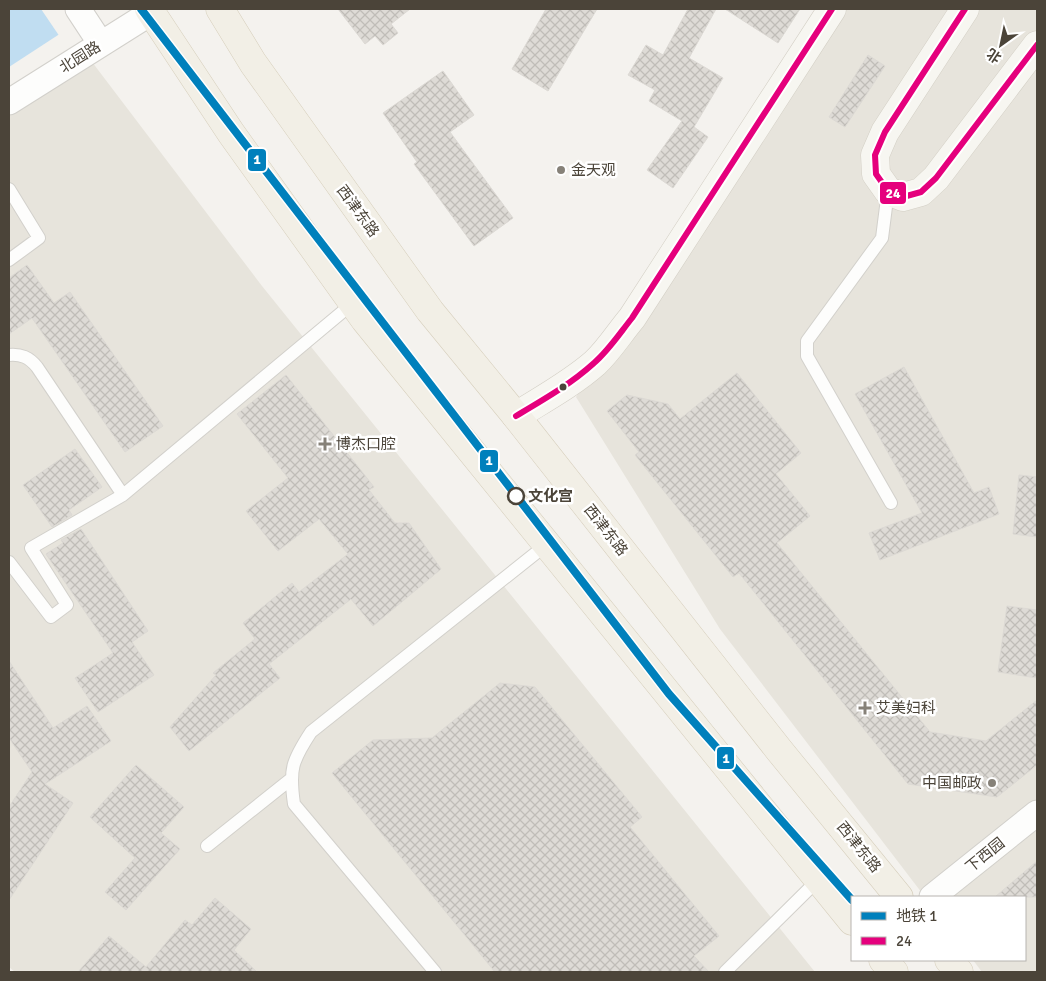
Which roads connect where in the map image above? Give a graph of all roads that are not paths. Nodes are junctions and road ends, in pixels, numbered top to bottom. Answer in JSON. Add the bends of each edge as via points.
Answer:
{"nodes":[{"id":1,"x":220,"y":9,"type":"edge"},
{"id":2,"x":832,"y":9,"type":"edge"},
{"id":3,"x":964,"y":9,"type":"edge"},
{"id":4,"x":150,"y":11,"type":"edge"},
{"id":5,"x":83,"y":16,"type":"edge"},
{"id":6,"x":101,"y":44,"type":"junction"},
{"id":7,"x":1037,"y":45,"type":"edge"},
{"id":8,"x":9,"y":102,"type":"edge"},
{"id":9,"x":9,"y":189,"type":"edge"},
{"id":10,"x":888,"y":191,"type":"junction"},
{"id":11,"x":9,"y":260,"type":"edge"},
{"id":12,"x":353,"y":303,"type":"junction"},
{"id":13,"x":9,"y":355,"type":"edge"},
{"id":14,"x":516,"y":416,"type":"junction"},
{"id":15,"x":123,"y":495,"type":"junction"},
{"id":16,"x":891,"y":504,"type":"dead end"},
{"id":17,"x":546,"y":545,"type":"junction"},
{"id":18,"x":9,"y":562,"type":"edge"},
{"id":19,"x":291,"y":778,"type":"junction"},
{"id":20,"x":1037,"y":813,"type":"edge"},
{"id":21,"x":207,"y":846,"type":"dead end"},
{"id":22,"x":818,"y":880,"type":"junction"},
{"id":23,"x":899,"y":896,"type":"edge"},
{"id":24,"x":933,"y":896,"type":"edge"},
{"id":25,"x":851,"y":920,"type":"edge"},
{"id":26,"x":885,"y":961,"type":"edge"},
{"id":27,"x":950,"y":961,"type":"edge"},
{"id":28,"x":435,"y":972,"type":"edge"},
{"id":29,"x":724,"y":972,"type":"edge"},
{"id":30,"x":894,"y":972,"type":"edge"},
{"id":31,"x":959,"y":972,"type":"edge"}],
"edges":[{"from":1,"to":14,"type":"main road","name":"西津东路","via":[[253,63],[430,311]]},
{"from":2,"to":14,"type":"street","via":[[632,318],[596,362],[562,389]]},
{"from":3,"to":10,"type":"street","via":[[885,132],[875,155],[876,174]]},
{"from":4,"to":6,"type":"street","name":"北园路"},
{"from":4,"to":12,"type":"main road","via":[[231,133]]},
{"from":5,"to":6,"type":"street"},
{"from":6,"to":8,"type":"street","name":"北园路"},
{"from":7,"to":10,"type":"street","via":[[936,178],[920,192],[903,197]]},
{"from":9,"to":11,"type":"lane","via":[[39,238]]},
{"from":10,"to":16,"type":"lane","via":[[882,238],[807,341],[807,356]]},
{"from":12,"to":15,"type":"lane"},
{"from":12,"to":17,"type":"main road"},
{"from":13,"to":15,"type":"lane","via":[[25,356],[37,366]]},
{"from":14,"to":23,"type":"main road","name":"西津东路","via":[[779,750]]},
{"from":15,"to":18,"type":"lane","via":[[31,548],[67,605],[51,617]]},
{"from":17,"to":19,"type":"lane","via":[[310,732],[296,753]]},
{"from":17,"to":22,"type":"main road"},
{"from":19,"to":21,"type":"lane"},
{"from":19,"to":28,"type":"lane","via":[[294,804]]},
{"from":20,"to":24,"type":"street","name":"下西园"},
{"from":22,"to":25,"type":"main road"},
{"from":22,"to":29,"type":"lane"},
{"from":26,"to":30,"type":"main road"},
{"from":27,"to":31,"type":"main road"}]}
